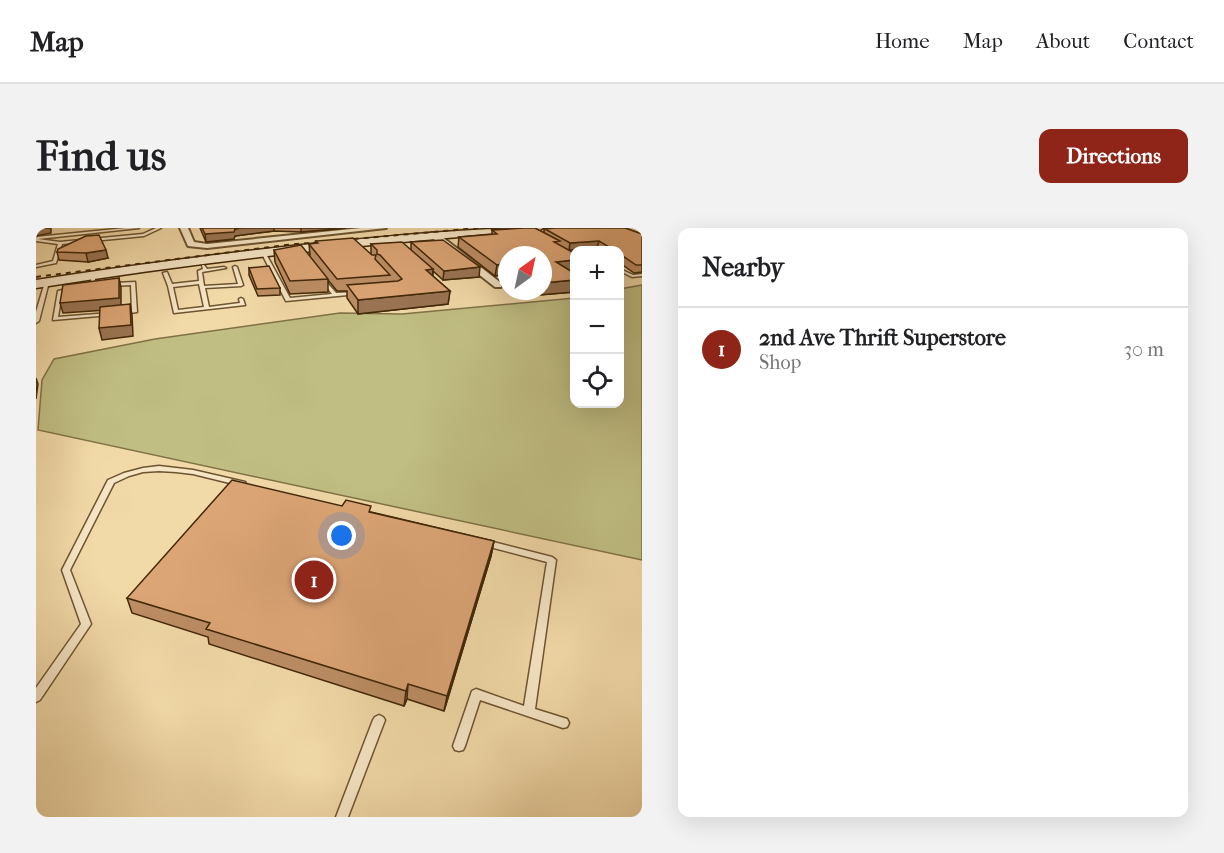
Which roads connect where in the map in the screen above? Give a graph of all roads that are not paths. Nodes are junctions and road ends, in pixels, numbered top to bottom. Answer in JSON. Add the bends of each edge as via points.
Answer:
{"nodes":[{"id":1,"x":138,"y":228,"type":"edge"},
{"id":2,"x":159,"y":228,"type":"edge"},
{"id":3,"x":184,"y":228,"type":"edge"},
{"id":4,"x":382,"y":228,"type":"edge"},
{"id":5,"x":533,"y":231,"type":"edge"},
{"id":6,"x":434,"y":235,"type":"junction"},
{"id":7,"x":36,"y":239,"type":"edge"},
{"id":8,"x":60,"y":243,"type":"junction"},
{"id":9,"x":264,"y":255,"type":"junction"},
{"id":10,"x":196,"y":260,"type":"junction"},
{"id":11,"x":36,"y":266,"type":"edge"},
{"id":12,"x":235,"y":267,"type":"dead end"},
{"id":13,"x":171,"y":268,"type":"junction"},
{"id":14,"x":224,"y":268,"type":"dead end"},
{"id":15,"x":206,"y":270,"type":"junction"},
{"id":16,"x":316,"y":270,"type":"edge"},
{"id":17,"x":624,"y":271,"type":"edge"},
{"id":18,"x":642,"y":275,"type":"edge"},
{"id":19,"x":93,"y":280,"type":"junction"},
{"id":20,"x":42,"y":283,"type":"edge"},
{"id":21,"x":202,"y":285,"type":"junction"},
{"id":22,"x":498,"y":285,"type":"dead end"},
{"id":23,"x":170,"y":286,"type":"junction"},
{"id":24,"x":366,"y":293,"type":"edge"},
{"id":25,"x":335,"y":295,"type":"junction"},
{"id":26,"x":241,"y":299,"type":"dead end"},
{"id":27,"x":207,"y":308,"type":"junction"},
{"id":28,"x":36,"y":321,"type":"edge"},
{"id":29,"x":254,"y":487,"type":"edge"},
{"id":30,"x":472,"y":540,"type":"edge"},
{"id":31,"x":36,"y":697,"type":"edge"},
{"id":32,"x":529,"y":712,"type":"junction"},
{"id":33,"x":379,"y":720,"type":"dead end"},
{"id":34,"x":563,"y":723,"type":"dead end"},
{"id":35,"x":459,"y":746,"type":"dead end"},
{"id":36,"x":342,"y":817,"type":"edge"}],
"edges":[{"from":1,"to":7,"type":"lane"},
{"from":2,"to":8,"type":"lane","via":[[144,235]]},
{"from":3,"to":4,"type":"street","via":[[191,244],[237,245]]},
{"from":5,"to":6,"type":"street"},
{"from":6,"to":9,"type":"street","via":[[395,243],[300,248]]},
{"from":6,"to":22,"type":"street"},
{"from":7,"to":8,"type":"lane"},
{"from":8,"to":11,"type":"lane","via":[[55,262]]},
{"from":9,"to":10,"type":"street"},
{"from":9,"to":25,"type":"lane","via":[[288,300]]},
{"from":10,"to":13,"type":"street"},
{"from":10,"to":15,"type":"lane"},
{"from":12,"to":21,"type":"lane","via":[[241,285]]},
{"from":13,"to":19,"type":"street"},
{"from":13,"to":23,"type":"lane"},
{"from":14,"to":15,"type":"lane"},
{"from":15,"to":21,"type":"lane","via":[[200,271]]},
{"from":16,"to":25,"type":"lane"},
{"from":17,"to":18,"type":"lane"},
{"from":19,"to":19,"type":"lane","via":[[133,283],[135,311],[55,319],[60,291]]},
{"from":19,"to":20,"type":"street"},
{"from":20,"to":28,"type":"lane"},
{"from":21,"to":23,"type":"lane"},
{"from":21,"to":27,"type":"lane"},
{"from":23,"to":27,"type":"lane","via":[[176,312]]},
{"from":24,"to":25,"type":"lane"},
{"from":26,"to":27,"type":"lane","via":[[243,304]]},
{"from":29,"to":31,"type":"lane","via":[[180,469],[140,470],[111,482],[66,570],[86,624]]},
{"from":30,"to":32,"type":"lane","via":[[552,560]]},
{"from":32,"to":34,"type":"lane"},
{"from":32,"to":35,"type":"lane","via":[[476,694]]},
{"from":33,"to":36,"type":"lane"}]}
